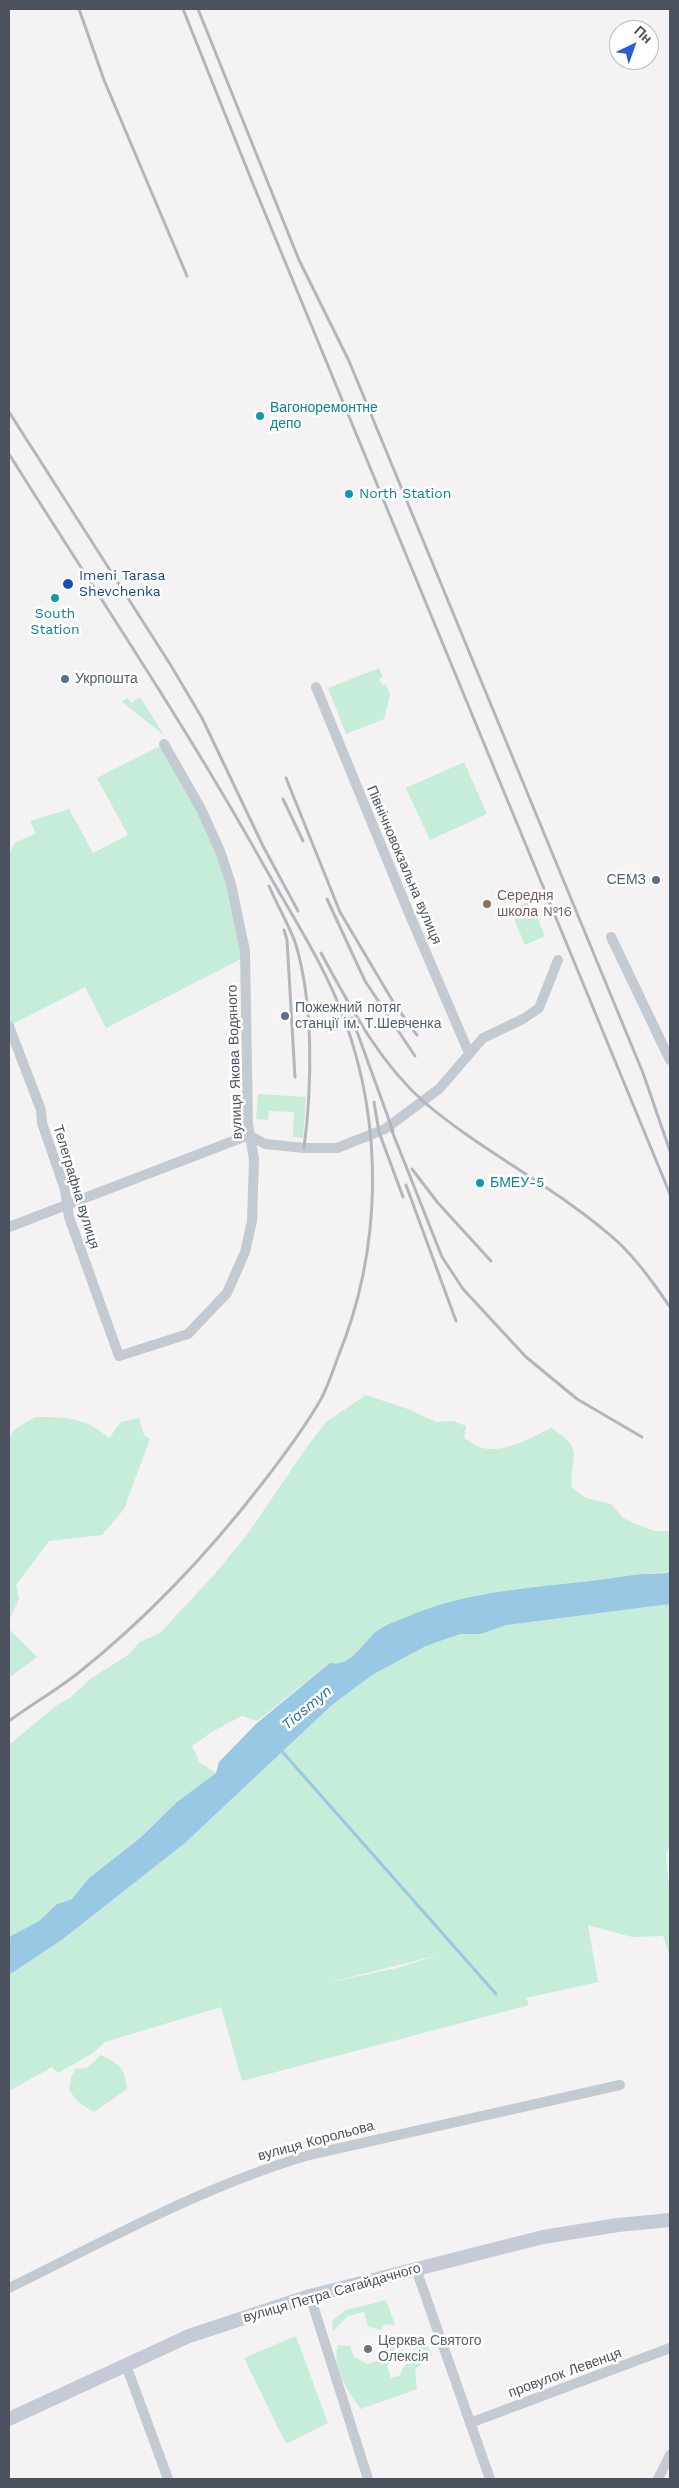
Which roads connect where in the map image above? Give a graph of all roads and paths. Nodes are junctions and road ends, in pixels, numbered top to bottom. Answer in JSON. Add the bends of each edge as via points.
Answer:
{"nodes":[{"id":1,"x":316,"y":687,"type":"dead end"},
{"id":2,"x":164,"y":744,"type":"dead end"},
{"id":3,"x":611,"y":937,"type":"dead end"},
{"id":4,"x":558,"y":960,"type":"dead end"},
{"id":5,"x":9,"y":1026,"type":"edge"},
{"id":6,"x":469,"y":1053,"type":"junction"},
{"id":7,"x":670,"y":1060,"type":"edge"},
{"id":8,"x":249,"y":1135,"type":"junction"},
{"id":9,"x":67,"y":1204,"type":"junction"},
{"id":10,"x":9,"y":1227,"type":"edge"},
{"id":11,"x":119,"y":1356,"type":"joint"},
{"id":12,"x":620,"y":2084,"type":"dead end"},
{"id":13,"x":670,"y":2220,"type":"edge"},
{"id":14,"x":416,"y":2269,"type":"junction"},
{"id":15,"x":9,"y":2288,"type":"edge"},
{"id":16,"x":310,"y":2296,"type":"junction"},
{"id":17,"x":670,"y":2348,"type":"edge"},
{"id":18,"x":126,"y":2365,"type":"junction"},
{"id":19,"x":9,"y":2418,"type":"edge"},
{"id":20,"x":470,"y":2423,"type":"junction"},
{"id":21,"x":670,"y":2455,"type":"edge"},
{"id":22,"x":168,"y":2479,"type":"edge"},
{"id":23,"x":368,"y":2479,"type":"edge"},
{"id":24,"x":490,"y":2479,"type":"edge"},
{"id":25,"x":658,"y":2479,"type":"edge"}],
"edges":[{"from":1,"to":6,"type":"street","name":"Північновокзальна вулиця"},
{"from":2,"to":8,"type":"street","name":"вулиця Якова Водяного","via":[[201,809],[231,884],[245,951]]},
{"from":3,"to":7,"type":"street"},
{"from":4,"to":6,"type":"street","via":[[539,1008],[483,1038]]},
{"from":5,"to":9,"type":"street","name":"Телеграфна вулиця","via":[[41,1110],[42,1123]]},
{"from":6,"to":8,"type":"street","via":[[424,1101],[385,1129],[343,1146],[304,1148],[265,1144]]},
{"from":8,"to":9,"type":"street"},
{"from":8,"to":11,"type":"street","name":"вулиця Якова Водяного","via":[[254,1159],[252,1221],[245,1252],[227,1293],[188,1334]]},
{"from":9,"to":10,"type":"street"},
{"from":9,"to":11,"type":"street","name":"Телеграфна вулиця"},
{"from":12,"to":15,"type":"street","name":"вулиця Корольова","via":[[309,2154],[275,2165],[210,2189]]},
{"from":13,"to":14,"type":"street","name":"вулиця Петра Сагайдачного","via":[[543,2238]]},
{"from":14,"to":16,"type":"street","name":"вулиця Петра Сагайдачного"},
{"from":14,"to":20,"type":"street"},
{"from":16,"to":18,"type":"street","name":"вулиця Петра Сагайдачного","via":[[189,2336]]},
{"from":16,"to":23,"type":"street"},
{"from":17,"to":20,"type":"street","name":"провулок Левенця"},
{"from":18,"to":19,"type":"street","name":"вулиця Петра Сагайдачного"},
{"from":18,"to":22,"type":"street"},
{"from":20,"to":24,"type":"street"},
{"from":21,"to":25,"type":"street"}]}
